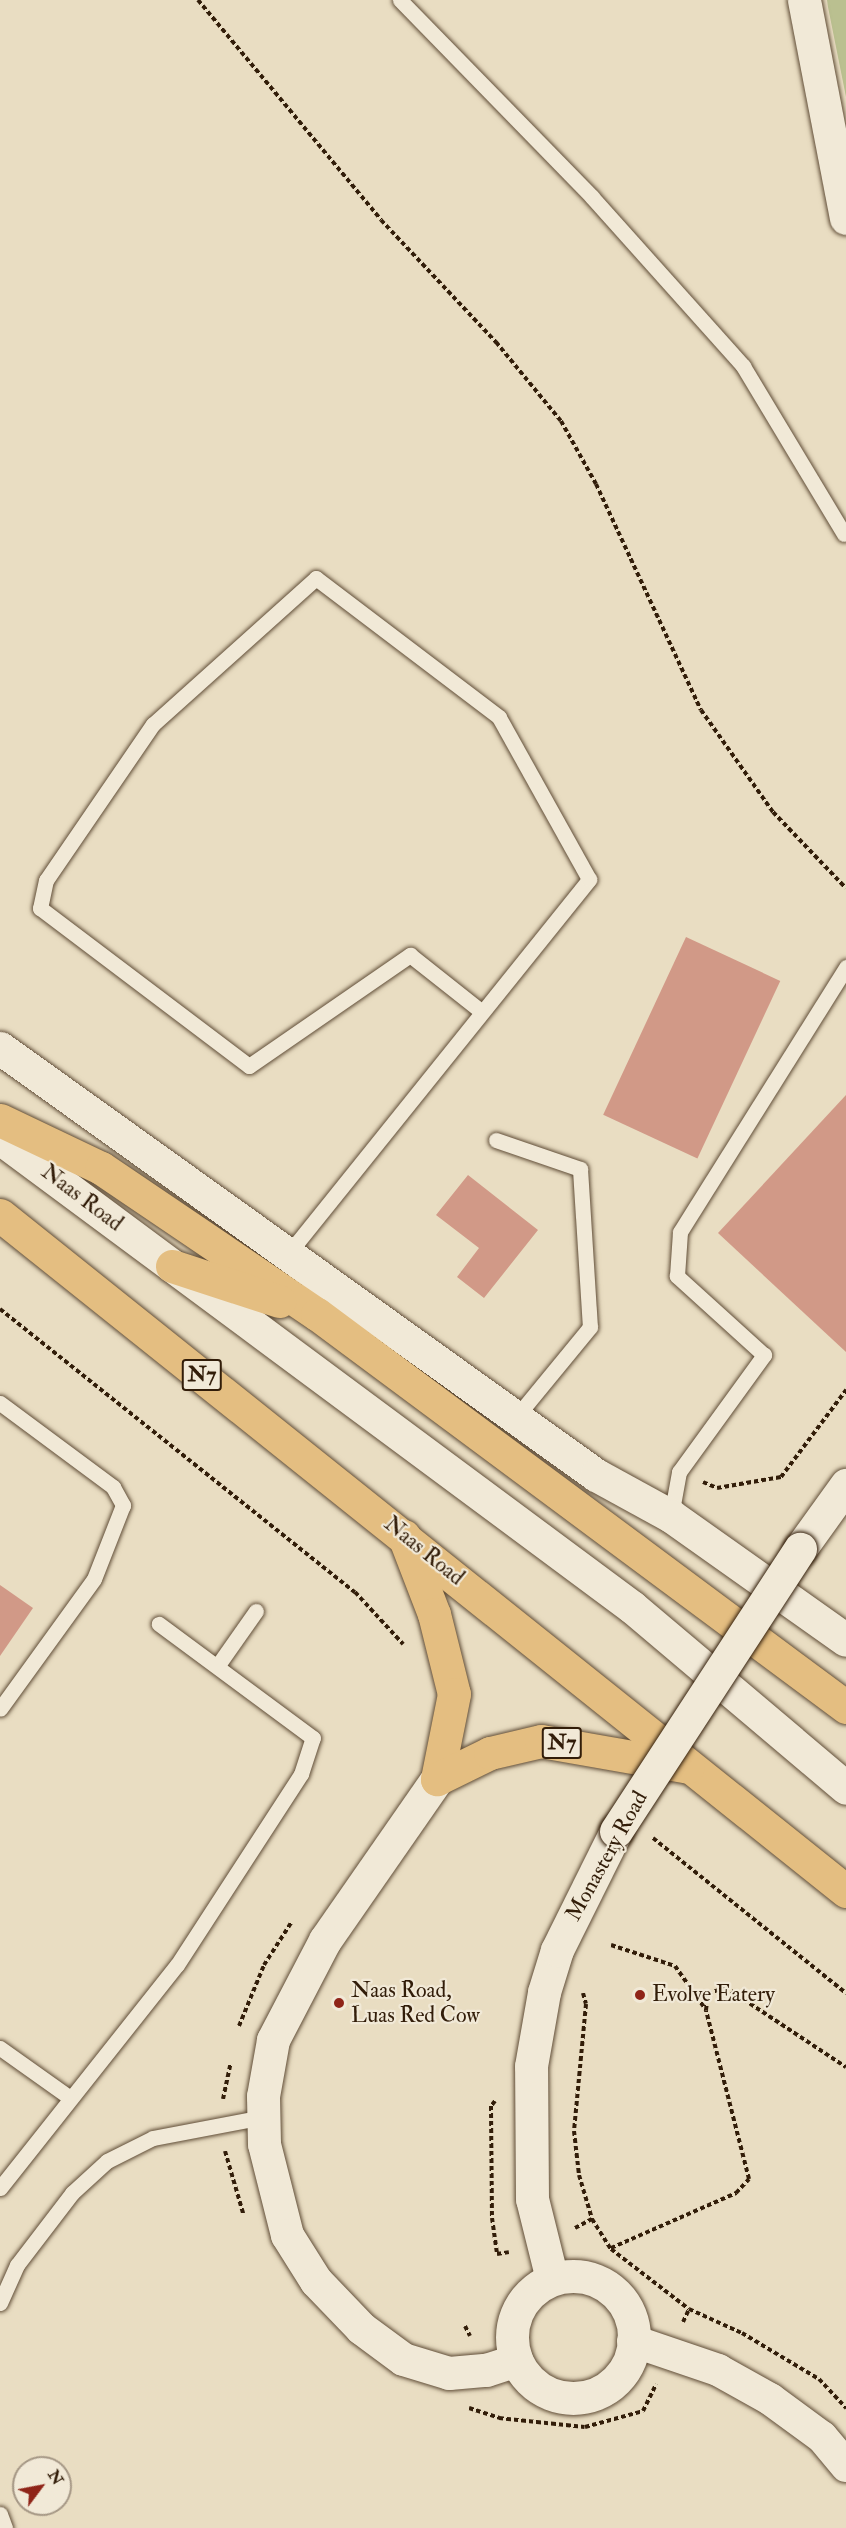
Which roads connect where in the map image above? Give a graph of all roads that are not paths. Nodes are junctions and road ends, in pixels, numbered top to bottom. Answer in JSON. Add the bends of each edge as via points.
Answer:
{"nodes":[{"id":1,"x":400,"y":0,"type":"edge"},
{"id":2,"x":804,"y":0,"type":"edge"},
{"id":3,"x":846,"y":218,"type":"edge"},
{"id":4,"x":844,"y":534,"type":"dead end"},
{"id":5,"x":846,"y":967,"type":"edge"},
{"id":6,"x":481,"y":1011,"type":"junction"},
{"id":7,"x":0,"y":1048,"type":"edge"},
{"id":8,"x":0,"y":1120,"type":"edge"},
{"id":9,"x":0,"y":1138,"type":"edge"},
{"id":10,"x":496,"y":1140,"type":"dead end"},
{"id":11,"x":0,"y":1215,"type":"edge"},
{"id":12,"x":288,"y":1254,"type":"junction"},
{"id":13,"x":172,"y":1266,"type":"junction"},
{"id":14,"x":317,"y":1314,"type":"junction"},
{"id":15,"x":0,"y":1403,"type":"edge"},
{"id":16,"x":516,"y":1417,"type":"junction"},
{"id":17,"x":846,"y":1485,"type":"edge"},
{"id":18,"x":671,"y":1516,"type":"junction"},
{"id":19,"x":403,"y":1534,"type":"junction"},
{"id":20,"x":256,"y":1611,"type":"dead end"},
{"id":21,"x":159,"y":1624,"type":"dead end"},
{"id":22,"x":846,"y":1640,"type":"edge"},
{"id":23,"x":218,"y":1665,"type":"junction"},
{"id":24,"x":846,"y":1707,"type":"edge"},
{"id":25,"x":0,"y":1709,"type":"edge"},
{"id":26,"x":693,"y":1768,"type":"junction"},
{"id":27,"x":437,"y":1779,"type":"junction"},
{"id":28,"x":846,"y":1788,"type":"edge"},
{"id":29,"x":846,"y":1891,"type":"edge"},
{"id":30,"x":0,"y":2048,"type":"edge"},
{"id":31,"x":69,"y":2097,"type":"junction"},
{"id":32,"x":263,"y":2117,"type":"junction"},
{"id":33,"x":0,"y":2188,"type":"edge"},
{"id":34,"x":552,"y":2279,"type":"junction"},
{"id":35,"x":0,"y":2303,"type":"edge"},
{"id":36,"x":633,"y":2341,"type":"junction"},
{"id":37,"x":516,"y":2360,"type":"junction"},
{"id":38,"x":846,"y":2466,"type":"edge"},
{"id":39,"x":0,"y":2514,"type":"edge"},
{"id":40,"x":5,"y":2528,"type":"edge"}],
"edges":[{"from":1,"to":4,"type":"lane","via":[[592,197],[743,366]]},
{"from":2,"to":3,"type":"street"},
{"from":5,"to":18,"type":"lane","via":[[680,1232],[677,1276],[764,1355],[679,1472]]},
{"from":6,"to":6,"type":"lane","via":[[410,955],[249,1066],[40,908],[46,880],[153,724],[316,578],[499,717],[589,879]]},
{"from":6,"to":12,"type":"lane"},
{"from":7,"to":12,"type":"street"},
{"from":8,"to":14,"type":"highway","via":[[101,1168]]},
{"from":9,"to":13,"type":"street","name":"Naas Road"},
{"from":10,"to":16,"type":"lane","via":[[580,1169],[590,1327]]},
{"from":11,"to":19,"type":"highway","name":"Naas Road","number":"N7"},
{"from":12,"to":16,"type":"street"},
{"from":13,"to":14,"type":"highway"},
{"from":13,"to":28,"type":"street","name":"Naas Road","via":[[632,1607]]},
{"from":14,"to":24,"type":"highway"},
{"from":15,"to":25,"type":"lane","via":[[113,1487],[123,1505],[94,1579]]},
{"from":16,"to":18,"type":"street","via":[[596,1474]]},
{"from":17,"to":34,"type":"street","name":"Monastery Road","bridge":true,"via":[[800,1549],[557,1950],[531,2066],[532,2199]]},
{"from":18,"to":22,"type":"street"},
{"from":19,"to":26,"type":"highway","name":"Naas Road","number":"N7"},
{"from":19,"to":27,"type":"highway","via":[[434,1614],[454,1694]]},
{"from":20,"to":23,"type":"lane"},
{"from":21,"to":23,"type":"lane"},
{"from":23,"to":31,"type":"lane","via":[[313,1738],[302,1774],[177,1965]]},
{"from":26,"to":27,"type":"highway","number":"N7","via":[[541,1741],[490,1753]]},
{"from":26,"to":29,"type":"highway","name":"Naas Road","number":"N7"},
{"from":27,"to":32,"type":"street","via":[[325,1940],[299,1988],[273,2040]]},
{"from":30,"to":31,"type":"lane"},
{"from":31,"to":33,"type":"lane"},
{"from":32,"to":35,"type":"lane","via":[[153,2139],[107,2162],[72,2193],[17,2265]]},
{"from":32,"to":37,"type":"street","via":[[272,2192],[287,2235],[316,2281],[361,2328],[403,2359],[449,2373],[486,2370]]},
{"from":34,"to":36,"type":"street","via":[[586,2277],[614,2292],[626,2306]]},
{"from":34,"to":37,"type":"street","via":[[528,2295],[517,2311],[512,2334]]},
{"from":36,"to":37,"type":"street","via":[[620,2376],[588,2396],[556,2396],[540,2388]]},
{"from":36,"to":38,"type":"street","via":[[718,2370],[770,2399],[822,2437]]},
{"from":39,"to":40,"type":"lane"}]}
